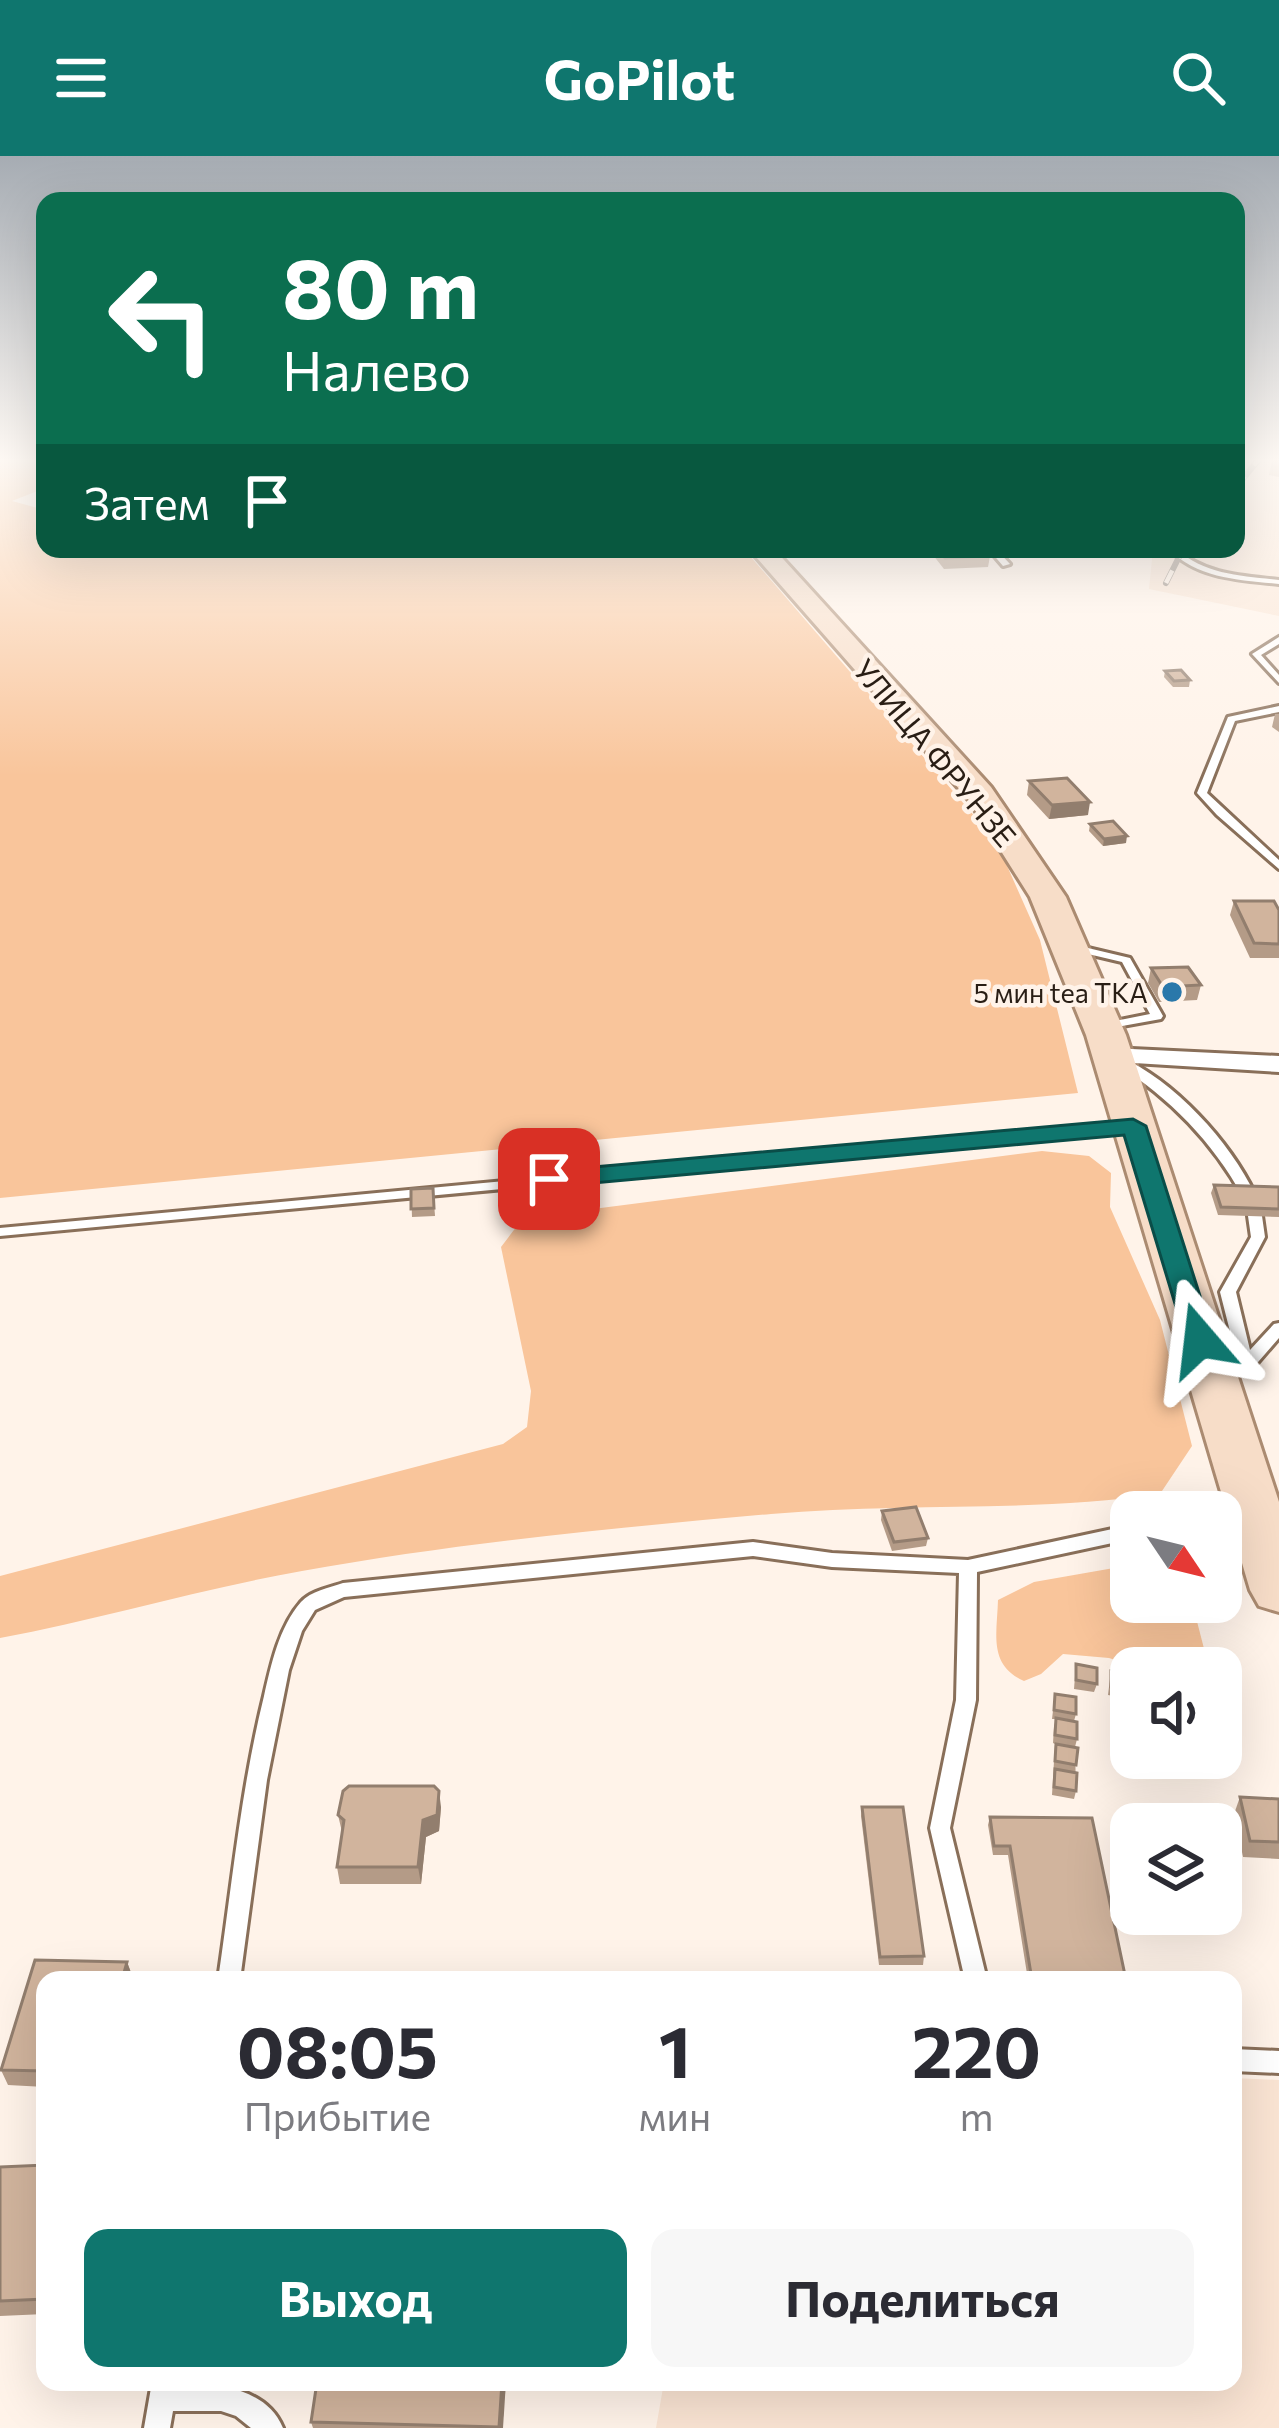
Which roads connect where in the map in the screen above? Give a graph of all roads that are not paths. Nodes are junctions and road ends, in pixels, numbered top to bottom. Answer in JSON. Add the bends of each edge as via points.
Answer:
{"nodes":[{"id":1,"x":775,"y":564,"type":"edge"},
{"id":2,"x":1196,"y":564,"type":"edge"},
{"id":3,"x":1279,"y":582,"type":"edge"},
{"id":4,"x":1279,"y":640,"type":"edge"},
{"id":5,"x":1279,"y":680,"type":"edge"},
{"id":6,"x":1279,"y":709,"type":"edge"},
{"id":7,"x":1279,"y":866,"type":"edge"},
{"id":8,"x":1069,"y":946,"type":"junction"},
{"id":9,"x":1107,"y":1042,"type":"junction"},
{"id":10,"x":1279,"y":1064,"type":"edge"},
{"id":11,"x":1133,"y":1126,"type":"junction"},
{"id":12,"x":1248,"y":1194,"type":"edge"},
{"id":13,"x":1255,"y":1216,"type":"edge"},
{"id":14,"x":0,"y":1232,"type":"edge"},
{"id":15,"x":1279,"y":1328,"type":"edge"},
{"id":16,"x":1229,"y":1374,"type":"junction"},
{"id":17,"x":1110,"y":1537,"type":"edge"},
{"id":18,"x":1242,"y":1542,"type":"edge"},
{"id":19,"x":1265,"y":1543,"type":"junction"},
{"id":20,"x":968,"y":1567,"type":"junction"},
{"id":21,"x":1279,"y":1590,"type":"edge"},
{"id":22,"x":230,"y":1971,"type":"edge"},
{"id":23,"x":974,"y":1971,"type":"edge"},
{"id":24,"x":1242,"y":2060,"type":"edge"},
{"id":25,"x":1279,"y":2062,"type":"edge"},
{"id":26,"x":163,"y":2391,"type":"edge"},
{"id":27,"x":157,"y":2428,"type":"edge"},
{"id":28,"x":270,"y":2428,"type":"edge"}],
"edges":[{"from":1,"to":8,"type":"main road","name":"УЛИЦА ФРУНЗЕ","via":[[980,794],[1048,897]]},
{"from":2,"to":3,"type":"lane"},
{"from":4,"to":5,"type":"lane","via":[[1256,654]]},
{"from":6,"to":7,"type":"lane","via":[[1231,718],[1202,793]]},
{"from":8,"to":9,"type":"main road","name":"УЛИЦА ФРУНЗЕ"},
{"from":8,"to":9,"type":"lane","via":[[1126,960],[1157,1016]]},
{"from":9,"to":10,"type":"street"},
{"from":9,"to":11,"type":"main road","name":"УЛИЦА ФРУНЗЕ"},
{"from":9,"to":12,"type":"lane","via":[[1238,1167]]},
{"from":11,"to":14,"type":"lane"},
{"from":11,"to":16,"type":"main road","name":"УЛИЦА ФРУНЗЕ"},
{"from":13,"to":16,"type":"lane","via":[[1258,1237],[1228,1292]]},
{"from":15,"to":16,"type":"lane"},
{"from":16,"to":19,"type":"main road","name":"УЛИЦА ФРУНЗЕ"},
{"from":17,"to":20,"type":"lane"},
{"from":18,"to":19,"type":"lane"},
{"from":19,"to":21,"type":"main road","name":"УЛИЦА ФРУНЗЕ"},
{"from":20,"to":22,"type":"lane","via":[[753,1549],[343,1590],[309,1604],[286,1639],[270,1698]]},
{"from":20,"to":23,"type":"lane","via":[[966,1700],[940,1828]]},
{"from":24,"to":25,"type":"lane"},
{"from":26,"to":27,"type":"lane"},
{"from":26,"to":28,"type":"lane","via":[[251,2406]]}]}
